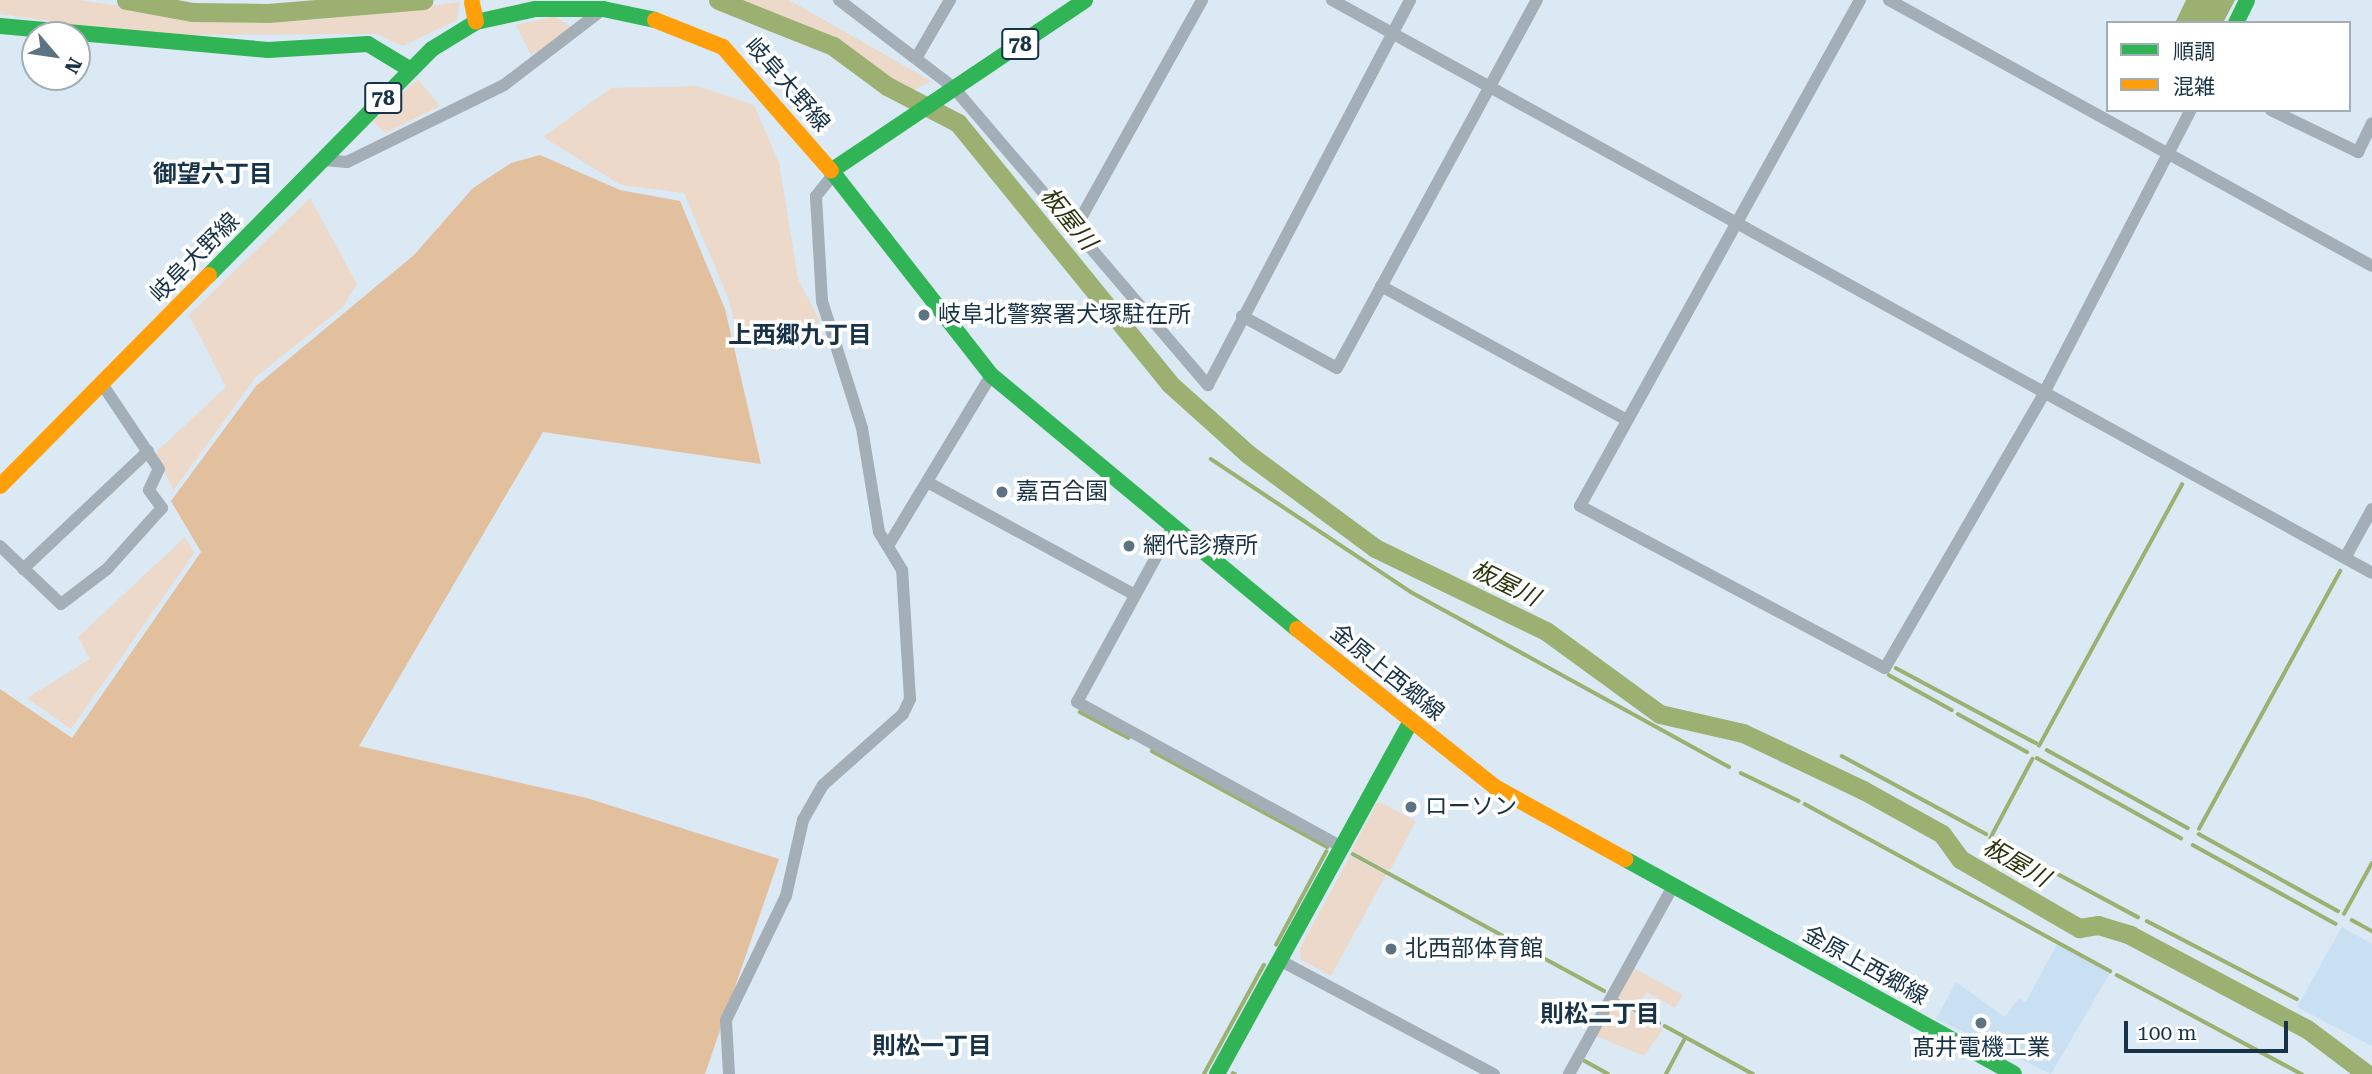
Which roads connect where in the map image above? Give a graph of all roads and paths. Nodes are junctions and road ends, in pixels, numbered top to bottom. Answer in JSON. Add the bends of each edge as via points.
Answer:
{"nodes":[{"id":1,"x":839,"y":0,"type":"edge"},
{"id":2,"x":950,"y":0,"type":"edge"},
{"id":3,"x":1202,"y":0,"type":"edge"},
{"id":4,"x":1332,"y":0,"type":"edge"},
{"id":5,"x":1410,"y":0,"type":"edge"},
{"id":6,"x":1537,"y":0,"type":"edge"},
{"id":7,"x":1860,"y":0,"type":"edge"},
{"id":8,"x":1889,"y":0,"type":"edge"},
{"id":9,"x":2247,"y":0,"type":"edge"},
{"id":10,"x":472,"y":1,"type":"edge"},
{"id":11,"x":1080,"y":1,"type":"edge"},
{"id":12,"x":603,"y":9,"type":"junction"},
{"id":13,"x":2237,"y":21,"type":"edge"},
{"id":14,"x":476,"y":22,"type":"junction"},
{"id":15,"x":0,"y":26,"type":"edge"},
{"id":16,"x":1392,"y":34,"type":"junction"},
{"id":17,"x":918,"y":55,"type":"junction"},
{"id":18,"x":411,"y":70,"type":"junction"},
{"id":19,"x":1488,"y":87,"type":"junction"},
{"id":20,"x":951,"y":90,"type":"junction"},
{"id":21,"x":2190,"y":112,"type":"edge"},
{"id":22,"x":2275,"y":112,"type":"edge"},
{"id":23,"x":2372,"y":123,"type":"edge"},
{"id":24,"x":2170,"y":154,"type":"junction"},
{"id":25,"x":324,"y":160,"type":"junction"},
{"id":26,"x":834,"y":174,"type":"junction"},
{"id":27,"x":1077,"y":225,"type":"junction"},
{"id":28,"x":1732,"y":225,"type":"junction"},
{"id":29,"x":2372,"y":266,"type":"edge"},
{"id":30,"x":1381,"y":286,"type":"junction"},
{"id":31,"x":1242,"y":316,"type":"junction"},
{"id":32,"x":991,"y":375,"type":"junction"},
{"id":33,"x":102,"y":384,"type":"junction"},
{"id":34,"x":2043,"y":395,"type":"junction"},
{"id":35,"x":1627,"y":420,"type":"junction"},
{"id":36,"x":148,"y":451,"type":"junction"},
{"id":37,"x":929,"y":483,"type":"junction"},
{"id":38,"x":1,"y":484,"type":"edge"},
{"id":39,"x":2372,"y":509,"type":"edge"},
{"id":40,"x":1173,"y":526,"type":"junction"},
{"id":41,"x":0,"y":546,"type":"edge"},
{"id":42,"x":888,"y":546,"type":"junction"},
{"id":43,"x":2345,"y":558,"type":"junction"},
{"id":44,"x":23,"y":569,"type":"junction"},
{"id":45,"x":2372,"y":573,"type":"edge"},
{"id":46,"x":1135,"y":595,"type":"junction"},
{"id":47,"x":1410,"y":723,"type":"junction"},
{"id":48,"x":1344,"y":848,"type":"junction"},
{"id":49,"x":1673,"y":886,"type":"junction"},
{"id":50,"x":1283,"y":961,"type":"junction"},
{"id":51,"x":729,"y":1074,"type":"edge"},
{"id":52,"x":1217,"y":1074,"type":"edge"},
{"id":53,"x":1494,"y":1074,"type":"edge"},
{"id":54,"x":1569,"y":1074,"type":"edge"},
{"id":55,"x":2014,"y":1074,"type":"edge"}],
"edges":[{"from":1,"to":17,"type":"street"},
{"from":2,"to":17,"type":"street"},
{"from":3,"to":27,"type":"street"},
{"from":4,"to":16,"type":"street"},
{"from":5,"to":16,"type":"street"},
{"from":6,"to":19,"type":"street"},
{"from":7,"to":28,"type":"street"},
{"from":8,"to":24,"type":"street"},
{"from":9,"to":13,"type":"main road"},
{"from":10,"to":14,"type":"main road"},
{"from":11,"to":20,"type":"main road","number":"78"},
{"from":12,"to":14,"type":"main road","name":"岐阜大野線","number":"78","via":[[535,9]]},
{"from":12,"to":25,"type":"street","via":[[504,85],[347,162]]},
{"from":12,"to":26,"type":"main road","name":"岐阜大野線","number":"78","via":[[635,12],[723,47]]},
{"from":14,"to":18,"type":"main road","name":"岐阜大野線","number":"78"},
{"from":15,"to":18,"type":"main road","via":[[268,50],[368,44]]},
{"from":16,"to":19,"type":"street"},
{"from":16,"to":31,"type":"street"},
{"from":17,"to":20,"type":"street"},
{"from":18,"to":25,"type":"main road","name":"岐阜大野線","number":"78"},
{"from":19,"to":28,"type":"street"},
{"from":19,"to":30,"type":"street"},
{"from":20,"to":26,"type":"main road","number":"78"},
{"from":20,"to":27,"type":"street"},
{"from":21,"to":24,"type":"street"},
{"from":22,"to":23,"type":"street","via":[[2358,152]]},
{"from":24,"to":29,"type":"street"},
{"from":24,"to":34,"type":"street"},
{"from":25,"to":33,"type":"main road","name":"岐阜大野線","number":"78"},
{"from":26,"to":32,"type":"main road","name":"金原上西郷線"},
{"from":26,"to":42,"type":"street","via":[[816,196],[822,301],[862,428],[869,491]]},
{"from":27,"to":31,"type":"street","via":[[1208,385]]},
{"from":28,"to":34,"type":"street"},
{"from":28,"to":35,"type":"street"},
{"from":30,"to":31,"type":"street","via":[[1338,368]]},
{"from":30,"to":35,"type":"street"},
{"from":32,"to":37,"type":"street"},
{"from":32,"to":40,"type":"main road","name":"金原上西郷線"},
{"from":33,"to":36,"type":"street"},
{"from":33,"to":38,"type":"main road","name":"岐阜大野線","number":"78"},
{"from":34,"to":35,"type":"street","via":[[1885,668],[1580,506]]},
{"from":34,"to":43,"type":"street"},
{"from":36,"to":44,"type":"street"},
{"from":36,"to":44,"type":"street","via":[[159,468],[149,490],[162,508],[107,569],[61,604]]},
{"from":37,"to":42,"type":"street"},
{"from":37,"to":46,"type":"street"},
{"from":39,"to":43,"type":"street"},
{"from":40,"to":46,"type":"street"},
{"from":40,"to":47,"type":"main road","name":"金原上西郷線"},
{"from":41,"to":44,"type":"street"},
{"from":42,"to":51,"type":"street","via":[[902,570],[910,699],[903,714],[823,785],[803,820],[786,895],[726,1020]]},
{"from":43,"to":45,"type":"street"},
{"from":46,"to":48,"type":"street","via":[[1077,702]]},
{"from":47,"to":48,"type":"main road"},
{"from":47,"to":49,"type":"main road","name":"金原上西郷線","via":[[1495,787]]},
{"from":48,"to":50,"type":"main road"},
{"from":49,"to":54,"type":"street"},
{"from":49,"to":55,"type":"main road","name":"金原上西郷線"},
{"from":50,"to":52,"type":"main road"},
{"from":50,"to":53,"type":"street"}]}
